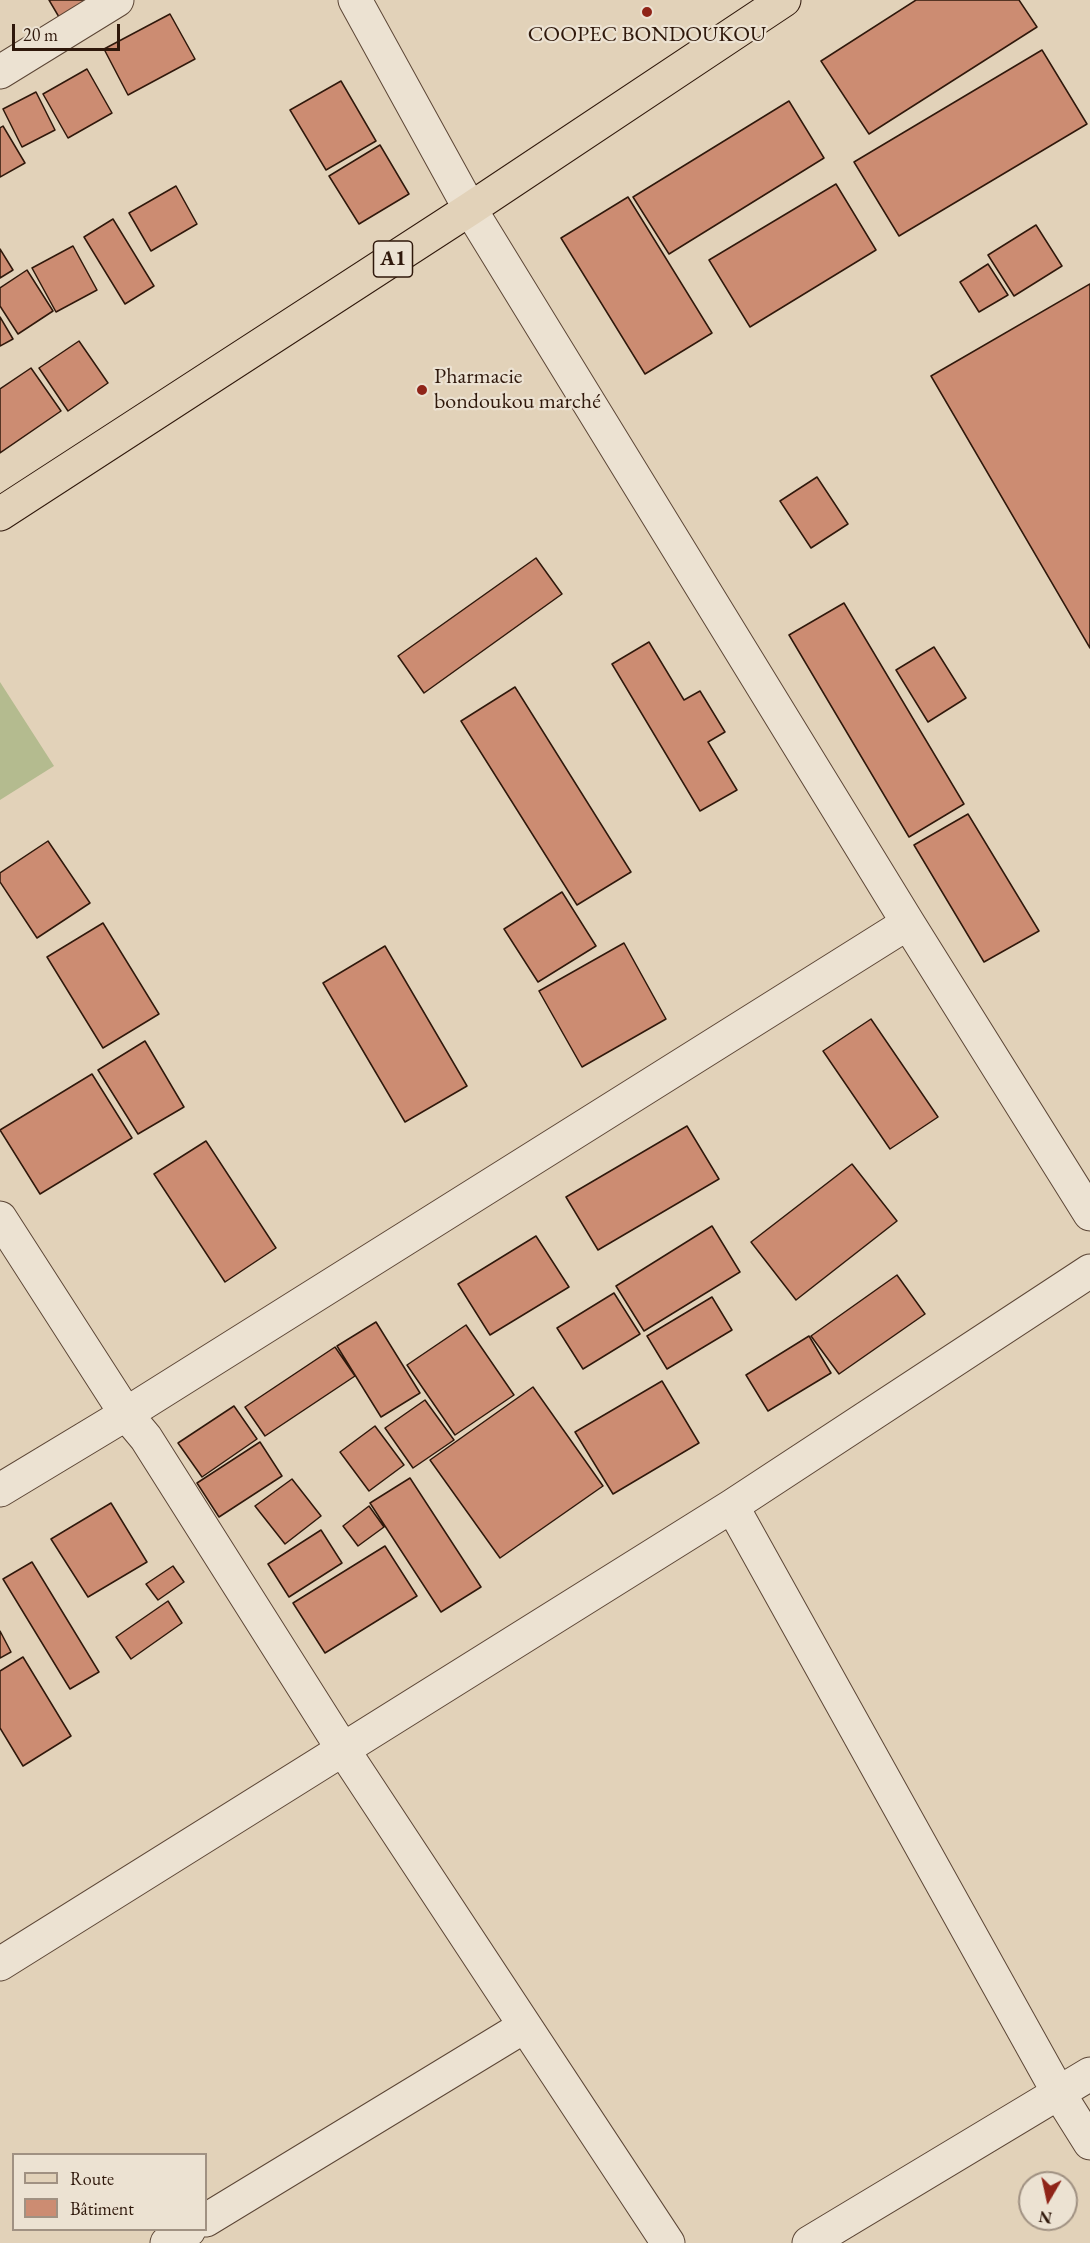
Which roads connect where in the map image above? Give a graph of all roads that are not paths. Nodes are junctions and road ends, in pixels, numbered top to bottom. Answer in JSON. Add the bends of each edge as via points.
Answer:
{"nodes":[{"id":1,"x":117,"y":0,"type":"edge"},
{"id":2,"x":355,"y":0,"type":"edge"},
{"id":3,"x":784,"y":0,"type":"edge"},
{"id":4,"x":0,"y":72,"type":"edge"},
{"id":5,"x":470,"y":209,"type":"junction"},
{"id":6,"x":0,"y":514,"type":"edge"},
{"id":7,"x":908,"y":923,"type":"junction"},
{"id":8,"x":1090,"y":1214,"type":"edge"},
{"id":9,"x":0,"y":1218,"type":"edge"},
{"id":10,"x":1090,"y":1271,"type":"edge"},
{"id":11,"x":126,"y":1414,"type":"junction"},
{"id":12,"x":0,"y":1490,"type":"edge"},
{"id":13,"x":732,"y":1506,"type":"junction"},
{"id":14,"x":342,"y":1748,"type":"junction"},
{"id":15,"x":0,"y":1964,"type":"edge"},
{"id":16,"x":525,"y":2026,"type":"junction"},
{"id":17,"x":1090,"y":2074,"type":"edge"},
{"id":18,"x":1058,"y":2092,"type":"junction"},
{"id":19,"x":1090,"y":2143,"type":"edge"},
{"id":20,"x":207,"y":2219,"type":"edge"},
{"id":21,"x":186,"y":2231,"type":"edge"},
{"id":22,"x":167,"y":2243,"type":"edge"},
{"id":23,"x":668,"y":2243,"type":"edge"},
{"id":24,"x":809,"y":2243,"type":"edge"}],
"edges":[{"from":1,"to":4,"type":"street"},
{"from":2,"to":5,"type":"street"},
{"from":3,"to":5,"type":"main road","number":"A1"},
{"from":5,"to":6,"type":"main road","number":"A1"},
{"from":5,"to":7,"type":"street"},
{"from":7,"to":8,"type":"street"},
{"from":7,"to":11,"type":"street"},
{"from":9,"to":11,"type":"street"},
{"from":10,"to":13,"type":"street"},
{"from":11,"to":12,"type":"street"},
{"from":11,"to":14,"type":"street","via":[[146,1438]]},
{"from":13,"to":14,"type":"street"},
{"from":13,"to":18,"type":"street"},
{"from":14,"to":15,"type":"street"},
{"from":14,"to":16,"type":"street"},
{"from":16,"to":20,"type":"street"},
{"from":16,"to":23,"type":"street"},
{"from":17,"to":18,"type":"street"},
{"from":18,"to":19,"type":"street"},
{"from":18,"to":24,"type":"street"},
{"from":21,"to":22,"type":"street"}]}
